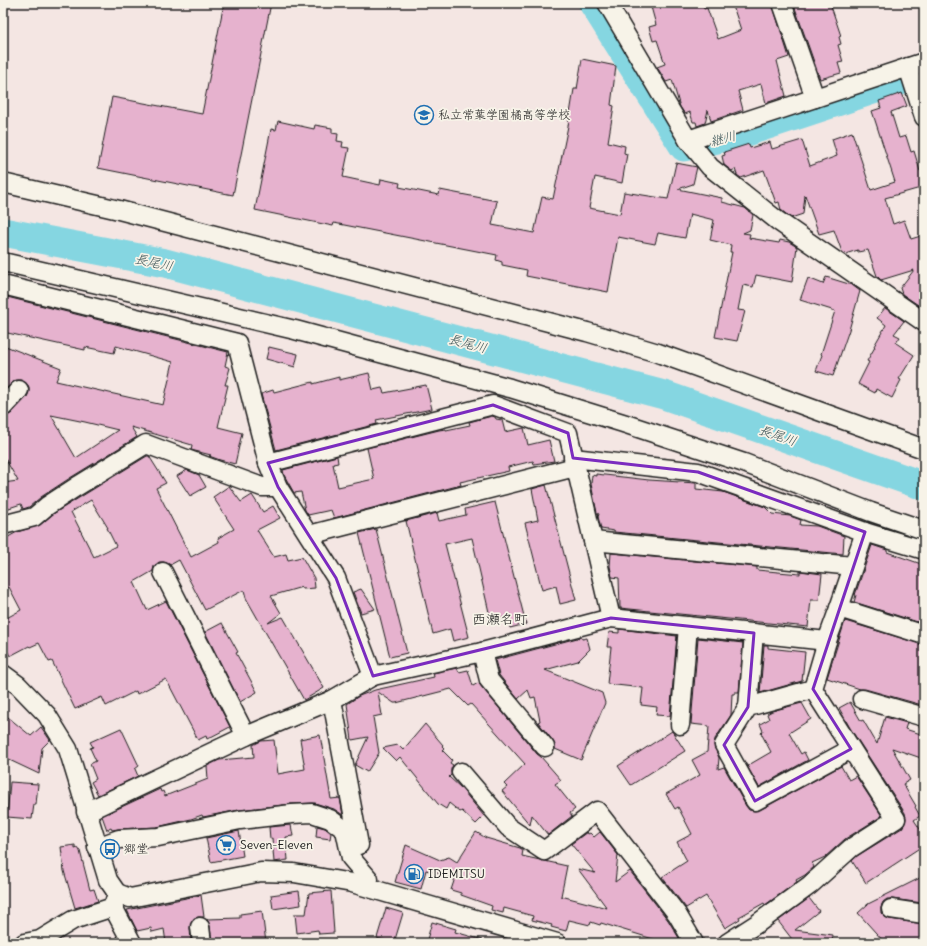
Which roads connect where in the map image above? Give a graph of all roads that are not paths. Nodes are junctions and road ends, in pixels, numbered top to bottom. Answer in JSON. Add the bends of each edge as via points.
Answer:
{"nodes":[{"id":1,"x":608,"y":3,"type":"edge"},
{"id":2,"x":782,"y":3,"type":"edge"},
{"id":3,"x":916,"y":65,"type":"edge"},
{"id":4,"x":815,"y":98,"type":"junction"},
{"id":5,"x":924,"y":117,"type":"edge"},
{"id":6,"x":688,"y":140,"type":"junction"},
{"id":7,"x":3,"y":183,"type":"edge"},
{"id":8,"x":3,"y":262,"type":"edge"},
{"id":9,"x":3,"y":286,"type":"edge"},
{"id":10,"x":924,"y":322,"type":"edge"},
{"id":11,"x":19,"y":390,"type":"dead end"},
{"id":12,"x":3,"y":407,"type":"edge"},
{"id":13,"x":924,"y":449,"type":"edge"},
{"id":14,"x":574,"y":462,"type":"junction"},
{"id":15,"x":268,"y":463,"type":"junction"},
{"id":16,"x":278,"y":487,"type":"junction"},
{"id":17,"x":3,"y":525,"type":"edge"},
{"id":18,"x":924,"y":530,"type":"edge"},
{"id":19,"x":864,"y":532,"type":"junction"},
{"id":20,"x":309,"y":535,"type":"junction"},
{"id":21,"x":593,"y":541,"type":"junction"},
{"id":22,"x":924,"y":550,"type":"edge"},
{"id":23,"x":853,"y":566,"type":"junction"},
{"id":24,"x":163,"y":572,"type":"dead end"},
{"id":25,"x":839,"y":608,"type":"junction"},
{"id":26,"x":611,"y":618,"type":"junction"},
{"id":27,"x":688,"y":626,"type":"junction"},
{"id":28,"x":754,"y":633,"type":"junction"},
{"id":29,"x":924,"y":635,"type":"edge"},
{"id":30,"x":827,"y":641,"type":"junction"},
{"id":31,"x":482,"y":652,"type":"junction"},
{"id":32,"x":3,"y":674,"type":"edge"},
{"id":33,"x":373,"y":676,"type":"junction"},
{"id":34,"x":813,"y":689,"type":"junction"},
{"id":35,"x":862,"y":699,"type":"dead end"},
{"id":36,"x":332,"y":700,"type":"junction"},
{"id":37,"x":748,"y":707,"type":"junction"},
{"id":38,"x":924,"y":717,"type":"edge"},
{"id":39,"x":680,"y":725,"type":"dead end"},
{"id":40,"x":246,"y":736,"type":"junction"},
{"id":41,"x":545,"y":747,"type":"dead end"},
{"id":42,"x":851,"y":749,"type":"junction"},
{"id":43,"x":461,"y":772,"type":"dead end"},
{"id":44,"x":86,"y":812,"type":"junction"},
{"id":45,"x":97,"y":847,"type":"junction"},
{"id":46,"x":370,"y":884,"type":"junction"},
{"id":47,"x":115,"y":900,"type":"junction"},
{"id":48,"x":891,"y":909,"type":"dead end"},
{"id":49,"x":924,"y":914,"type":"edge"},
{"id":50,"x":24,"y":943,"type":"edge"},
{"id":51,"x":132,"y":943,"type":"edge"},
{"id":52,"x":557,"y":943,"type":"edge"},
{"id":53,"x":694,"y":943,"type":"edge"},
{"id":54,"x":727,"y":943,"type":"edge"}],
"edges":[{"from":1,"to":6,"type":"street"},
{"from":2,"to":4,"type":"street"},
{"from":3,"to":4,"type":"street"},
{"from":3,"to":5,"type":"street"},
{"from":4,"to":6,"type":"street"},
{"from":6,"to":10,"type":"street","via":[[710,167],[778,221]]},
{"from":7,"to":13,"type":"street","via":[[119,210],[587,332],[658,353]]},
{"from":8,"to":18,"type":"street","via":[[295,330],[510,388],[744,463]]},
{"from":9,"to":15,"type":"street","via":[[236,343]]},
{"from":11,"to":12,"type":"street"},
{"from":14,"to":15,"type":"street","via":[[568,433],[493,406]]},
{"from":14,"to":19,"type":"street","via":[[698,472]]},
{"from":14,"to":20,"type":"street"},
{"from":14,"to":21,"type":"street"},
{"from":15,"to":16,"type":"street"},
{"from":16,"to":17,"type":"street","via":[[262,487],[146,444],[76,487],[34,517]]},
{"from":16,"to":20,"type":"street"},
{"from":19,"to":22,"type":"street"},
{"from":19,"to":23,"type":"street"},
{"from":20,"to":33,"type":"street","via":[[336,578]]},
{"from":21,"to":23,"type":"street"},
{"from":21,"to":26,"type":"street"},
{"from":23,"to":25,"type":"street"},
{"from":24,"to":40,"type":"street"},
{"from":25,"to":29,"type":"street"},
{"from":25,"to":30,"type":"street"},
{"from":26,"to":27,"type":"street"},
{"from":26,"to":31,"type":"street"},
{"from":27,"to":28,"type":"street"},
{"from":27,"to":39,"type":"street"},
{"from":28,"to":30,"type":"street"},
{"from":28,"to":37,"type":"street"},
{"from":30,"to":34,"type":"street"},
{"from":31,"to":33,"type":"street"},
{"from":31,"to":41,"type":"street","via":[[489,680]]},
{"from":32,"to":44,"type":"street","via":[[18,684],[48,715],[68,749]]},
{"from":33,"to":36,"type":"street"},
{"from":34,"to":37,"type":"street"},
{"from":34,"to":42,"type":"street"},
{"from":35,"to":38,"type":"street"},
{"from":36,"to":40,"type":"street"},
{"from":36,"to":46,"type":"street","via":[[356,832]]},
{"from":37,"to":42,"type":"street","via":[[724,745],[755,800]]},
{"from":40,"to":44,"type":"street"},
{"from":42,"to":54,"type":"street","via":[[896,820],[851,848],[810,885]]},
{"from":43,"to":53,"type":"street","via":[[508,827],[544,851],[597,811],[677,914]]},
{"from":44,"to":45,"type":"street"},
{"from":45,"to":46,"type":"street","via":[[119,839],[158,837],[240,820],[312,813],[330,818],[345,830],[351,858]]},
{"from":45,"to":47,"type":"street"},
{"from":46,"to":47,"type":"street","via":[[300,874],[261,872]]},
{"from":46,"to":52,"type":"street"},
{"from":47,"to":50,"type":"street","via":[[73,920],[40,940]]},
{"from":47,"to":51,"type":"street"},
{"from":48,"to":49,"type":"street"}]}
